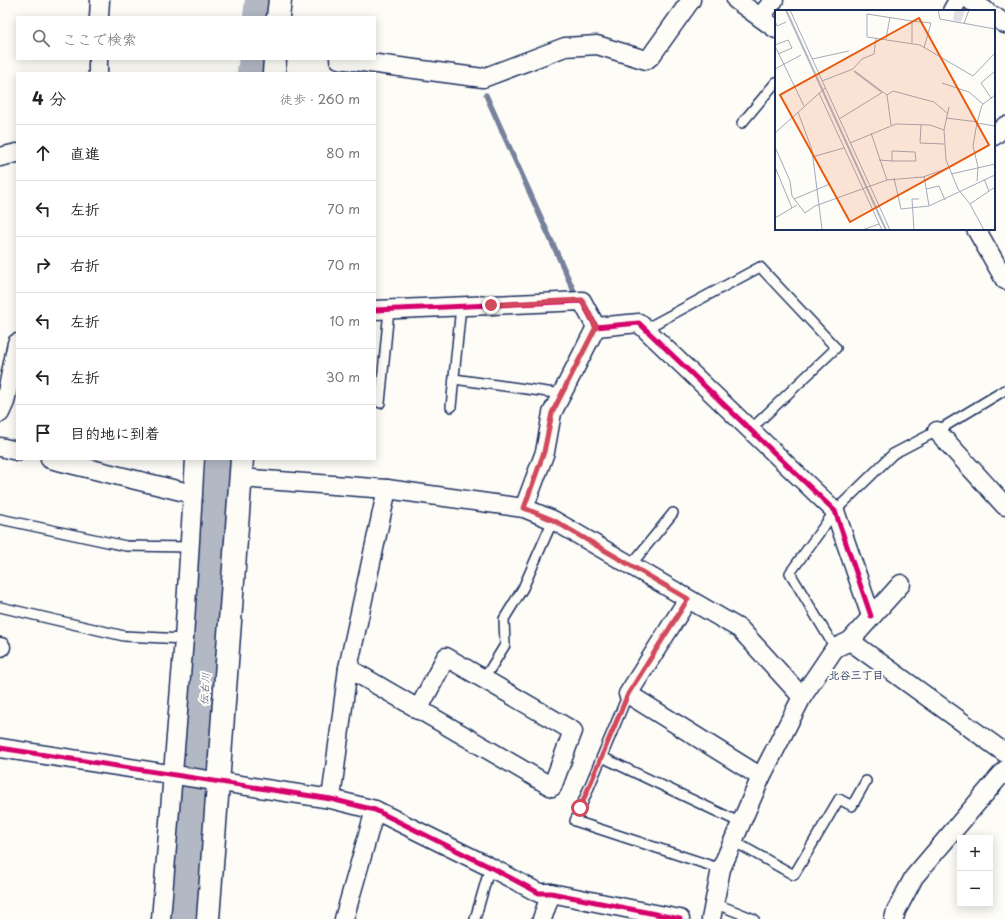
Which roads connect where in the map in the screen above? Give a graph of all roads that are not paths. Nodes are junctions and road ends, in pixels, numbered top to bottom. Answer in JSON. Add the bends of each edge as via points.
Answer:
{"nodes":[{"id":1,"x":100,"y":0,"type":"edge"},
{"id":2,"x":280,"y":0,"type":"edge"},
{"id":3,"x":691,"y":0,"type":"edge"},
{"id":4,"x":736,"y":0,"type":"edge"},
{"id":5,"x":774,"y":0,"type":"edge"},
{"id":6,"x":958,"y":0,"type":"edge"},
{"id":7,"x":970,"y":0,"type":"edge"},
{"id":8,"x":953,"y":10,"type":"edge"},
{"id":9,"x":985,"y":10,"type":"edge"},
{"id":10,"x":99,"y":16,"type":"edge"},
{"id":11,"x":278,"y":16,"type":"edge"},
{"id":12,"x":760,"y":17,"type":"junction"},
{"id":13,"x":995,"y":17,"type":"edge"},
{"id":14,"x":1005,"y":24,"type":"edge"},
{"id":15,"x":775,"y":28,"type":"edge"},
{"id":16,"x":98,"y":60,"type":"edge"},
{"id":17,"x":275,"y":60,"type":"edge"},
{"id":18,"x":347,"y":60,"type":"edge"},
{"id":19,"x":98,"y":72,"type":"edge"},
{"id":20,"x":274,"y":72,"type":"edge"},
{"id":21,"x":775,"y":83,"type":"edge"},
{"id":22,"x":742,"y":123,"type":"dead end"},
{"id":23,"x":1005,"y":126,"type":"edge"},
{"id":24,"x":995,"y":135,"type":"edge"},
{"id":25,"x":16,"y":153,"type":"edge"},
{"id":26,"x":0,"y":157,"type":"edge"},
{"id":27,"x":977,"y":230,"type":"edge"},
{"id":28,"x":1005,"y":280,"type":"edge"},
{"id":29,"x":460,"y":306,"type":"junction"},
{"id":30,"x":382,"y":310,"type":"edge"},
{"id":31,"x":596,"y":327,"type":"junction"},
{"id":32,"x":646,"y":329,"type":"junction"},
{"id":33,"x":16,"y":348,"type":"edge"},
{"id":34,"x":454,"y":379,"type":"junction"},
{"id":35,"x":1005,"y":390,"type":"edge"},
{"id":36,"x":562,"y":394,"type":"junction"},
{"id":37,"x":380,"y":403,"type":"dead end"},
{"id":38,"x":451,"y":407,"type":"dead end"},
{"id":39,"x":0,"y":413,"type":"edge"},
{"id":40,"x":750,"y":429,"type":"junction"},
{"id":41,"x":937,"y":431,"type":"junction"},
{"id":42,"x":0,"y":447,"type":"edge"},
{"id":43,"x":16,"y":451,"type":"edge"},
{"id":44,"x":54,"y":460,"type":"edge"},
{"id":45,"x":195,"y":460,"type":"edge"},
{"id":46,"x":241,"y":469,"type":"edge"},
{"id":47,"x":387,"y":489,"type":"junction"},
{"id":48,"x":193,"y":494,"type":"junction"},
{"id":49,"x":1005,"y":506,"type":"edge"},
{"id":50,"x":524,"y":508,"type":"junction"},
{"id":51,"x":835,"y":511,"type":"junction"},
{"id":52,"x":673,"y":513,"type":"dead end"},
{"id":53,"x":0,"y":519,"type":"edge"},
{"id":54,"x":553,"y":520,"type":"junction"},
{"id":55,"x":189,"y":547,"type":"junction"},
{"id":56,"x":631,"y":565,"type":"junction"},
{"id":57,"x":901,"y":584,"type":"dead end"},
{"id":58,"x":688,"y":599,"type":"junction"},
{"id":59,"x":0,"y":607,"type":"edge"},
{"id":60,"x":871,"y":616,"type":"junction"},
{"id":61,"x":184,"y":639,"type":"junction"},
{"id":62,"x":843,"y":645,"type":"junction"},
{"id":63,"x":348,"y":668,"type":"junction"},
{"id":64,"x":484,"y":679,"type":"junction"},
{"id":65,"x":628,"y":694,"type":"junction"},
{"id":66,"x":802,"y":697,"type":"junction"},
{"id":67,"x":418,"y":710,"type":"junction"},
{"id":68,"x":0,"y":748,"type":"edge"},
{"id":69,"x":1005,"y":753,"type":"edge"},
{"id":70,"x":602,"y":757,"type":"junction"},
{"id":71,"x":1005,"y":770,"type":"edge"},
{"id":72,"x":175,"y":775,"type":"junction"},
{"id":73,"x":761,"y":777,"type":"junction"},
{"id":74,"x":866,"y":781,"type":"dead end"},
{"id":75,"x":214,"y":782,"type":"junction"},
{"id":76,"x":330,"y":800,"type":"junction"},
{"id":77,"x":375,"y":810,"type":"junction"},
{"id":78,"x":741,"y":823,"type":"junction"},
{"id":79,"x":733,"y":841,"type":"junction"},
{"id":80,"x":490,"y":867,"type":"junction"},
{"id":81,"x":721,"y":869,"type":"junction"},
{"id":82,"x":551,"y":893,"type":"junction"},
{"id":83,"x":713,"y":911,"type":"edge"},
{"id":84,"x":161,"y":919,"type":"edge"},
{"id":85,"x":208,"y":919,"type":"edge"},
{"id":86,"x":344,"y":919,"type":"edge"},
{"id":87,"x":474,"y":919,"type":"edge"},
{"id":88,"x":542,"y":919,"type":"edge"},
{"id":89,"x":680,"y":919,"type":"edge"},
{"id":90,"x":754,"y":919,"type":"edge"},
{"id":91,"x":894,"y":919,"type":"edge"}],
"edges":[{"from":1,"to":10,"type":"street"},
{"from":2,"to":11,"type":"street"},
{"from":3,"to":18,"type":"street","via":[[646,60],[597,45],[565,47],[483,78]]},
{"from":4,"to":12,"type":"street"},
{"from":5,"to":12,"type":"street"},
{"from":6,"to":8,"type":"street"},
{"from":7,"to":9,"type":"street"},
{"from":12,"to":15,"type":"street"},
{"from":13,"to":14,"type":"street"},
{"from":16,"to":19,"type":"street"},
{"from":17,"to":20,"type":"street"},
{"from":21,"to":22,"type":"lane"},
{"from":23,"to":24,"type":"street"},
{"from":25,"to":26,"type":"street"},
{"from":27,"to":28,"type":"street"},
{"from":29,"to":30,"type":"street"},
{"from":29,"to":31,"type":"street","via":[[582,300]]},
{"from":29,"to":34,"type":"lane"},
{"from":30,"to":37,"type":"lane"},
{"from":31,"to":32,"type":"street","via":[[639,323]]},
{"from":31,"to":36,"type":"street"},
{"from":32,"to":40,"type":"street"},
{"from":32,"to":40,"type":"lane","via":[[760,267],[836,348]]},
{"from":33,"to":39,"type":"street","via":[[5,402]]},
{"from":34,"to":36,"type":"lane"},
{"from":34,"to":38,"type":"lane"},
{"from":35,"to":41,"type":"lane"},
{"from":36,"to":50,"type":"street","via":[[552,413],[544,452]]},
{"from":40,"to":51,"type":"street"},
{"from":41,"to":49,"type":"street"},
{"from":41,"to":51,"type":"lane","via":[[893,454]]},
{"from":42,"to":43,"type":"street"},
{"from":44,"to":48,"type":"street"},
{"from":45,"to":48,"type":"street"},
{"from":46,"to":47,"type":"street"},
{"from":46,"to":75,"type":"street"},
{"from":47,"to":50,"type":"street"},
{"from":47,"to":63,"type":"street"},
{"from":48,"to":55,"type":"street"},
{"from":50,"to":54,"type":"street"},
{"from":51,"to":60,"type":"street"},
{"from":51,"to":62,"type":"lane","via":[[790,573]]},
{"from":52,"to":56,"type":"lane"},
{"from":53,"to":55,"type":"lane","via":[[126,546]]},
{"from":54,"to":56,"type":"street"},
{"from":54,"to":64,"type":"lane","via":[[523,588],[504,619],[505,645]]},
{"from":55,"to":61,"type":"street"},
{"from":56,"to":58,"type":"street"},
{"from":57,"to":60,"type":"street"},
{"from":58,"to":65,"type":"street"},
{"from":58,"to":66,"type":"street","via":[[740,629]]},
{"from":59,"to":61,"type":"lane","via":[[124,636]]},
{"from":60,"to":62,"type":"street"},
{"from":61,"to":72,"type":"street"},
{"from":62,"to":66,"type":"street"},
{"from":62,"to":69,"type":"street"},
{"from":63,"to":67,"type":"street"},
{"from":63,"to":76,"type":"street"},
{"from":64,"to":67,"type":"street","via":[[446,657]]},
{"from":64,"to":67,"type":"street","via":[[574,730],[552,786]]},
{"from":65,"to":70,"type":"lane"},
{"from":65,"to":73,"type":"street"},
{"from":66,"to":73,"type":"street"},
{"from":68,"to":72,"type":"street"},
{"from":70,"to":78,"type":"lane"},
{"from":70,"to":81,"type":"lane","via":[[575,821]]},
{"from":71,"to":91,"type":"street","via":[[914,877]]},
{"from":72,"to":75,"type":"street"},
{"from":72,"to":84,"type":"street"},
{"from":73,"to":78,"type":"street"},
{"from":74,"to":79,"type":"lane","via":[[852,806],[839,799],[794,875]]},
{"from":75,"to":76,"type":"street"},
{"from":75,"to":85,"type":"street"},
{"from":76,"to":77,"type":"street"},
{"from":77,"to":80,"type":"street"},
{"from":77,"to":86,"type":"street"},
{"from":78,"to":79,"type":"street"},
{"from":79,"to":81,"type":"street"},
{"from":80,"to":82,"type":"street","via":[[540,893]]},
{"from":80,"to":87,"type":"lane"},
{"from":81,"to":83,"type":"street"},
{"from":82,"to":88,"type":"street"},
{"from":82,"to":89,"type":"street"},
{"from":83,"to":90,"type":"lane"}]}
